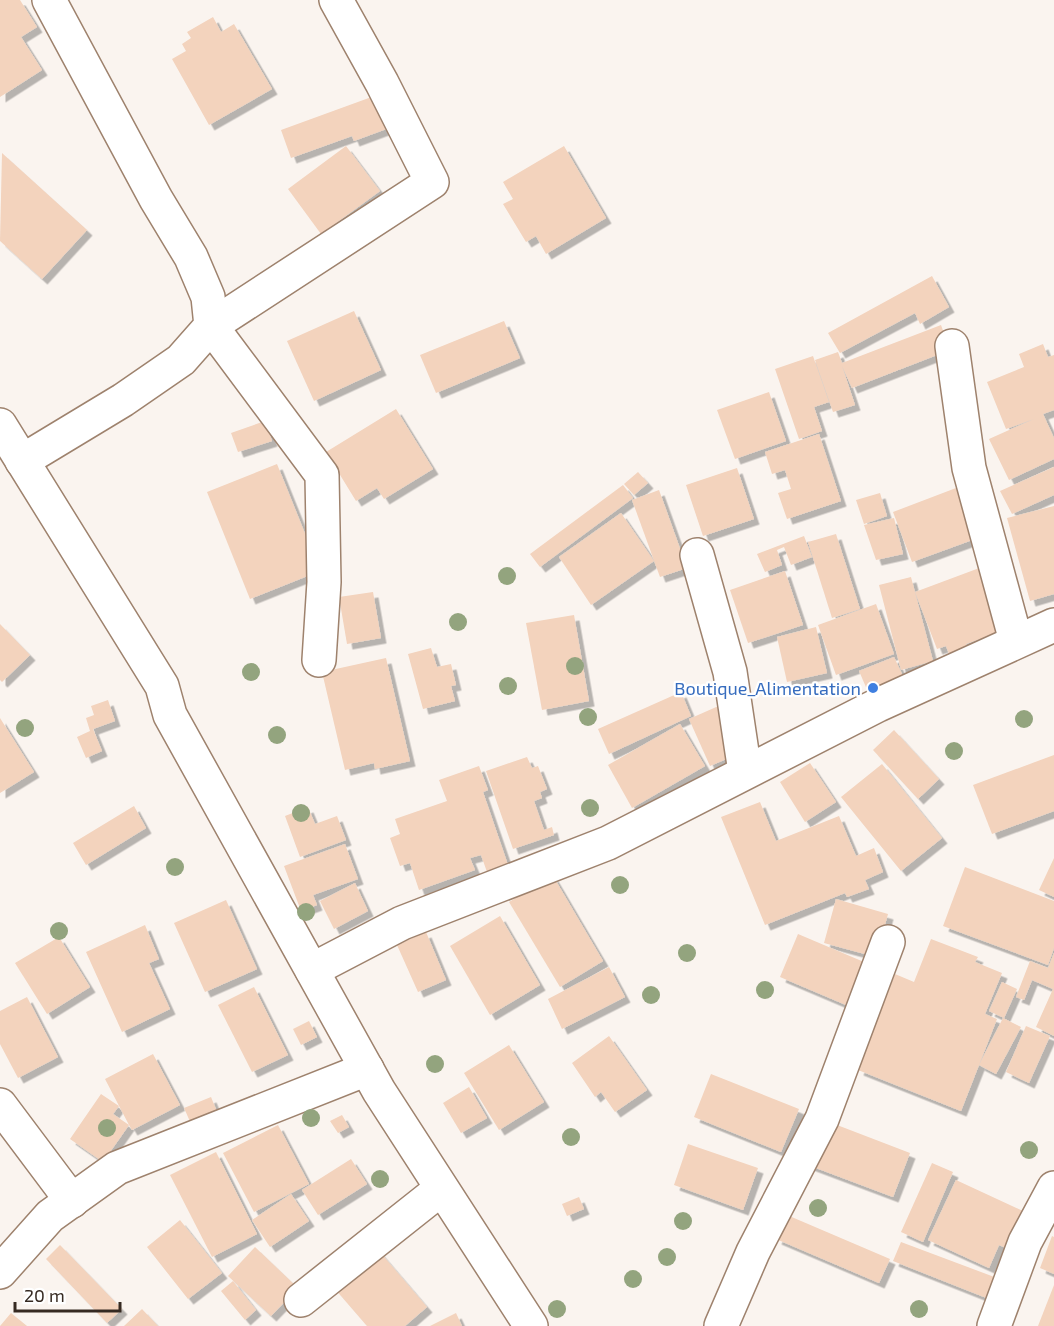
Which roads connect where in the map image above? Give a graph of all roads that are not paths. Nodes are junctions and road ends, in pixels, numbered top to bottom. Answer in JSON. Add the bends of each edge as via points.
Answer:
{"nodes":[{"id":1,"x":50,"y":0,"type":"edge"},
{"id":2,"x":336,"y":0,"type":"edge"},
{"id":3,"x":211,"y":326,"type":"junction"},
{"id":4,"x":952,"y":346,"type":"dead end"},
{"id":5,"x":0,"y":426,"type":"edge"},
{"id":6,"x":22,"y":460,"type":"junction"},
{"id":7,"x":697,"y":555,"type":"dead end"},
{"id":8,"x":1054,"y":625,"type":"edge"},
{"id":9,"x":1016,"y":641,"type":"junction"},
{"id":10,"x":319,"y":660,"type":"dead end"},
{"id":11,"x":745,"y":772,"type":"junction"},
{"id":12,"x":888,"y":942,"type":"dead end"},
{"id":13,"x":312,"y":970,"type":"junction"},
{"id":14,"x":367,"y":1069,"type":"junction"},
{"id":15,"x":0,"y":1105,"type":"edge"},
{"id":16,"x":1054,"y":1188,"type":"edge"},
{"id":17,"x":441,"y":1189,"type":"junction"},
{"id":18,"x":72,"y":1201,"type":"junction"},
{"id":19,"x":0,"y":1272,"type":"edge"},
{"id":20,"x":301,"y":1300,"type":"dead end"},
{"id":21,"x":531,"y":1326,"type":"edge"},
{"id":22,"x":721,"y":1326,"type":"edge"},
{"id":23,"x":993,"y":1326,"type":"edge"}],
"edges":[{"from":1,"to":3,"type":"street","via":[[191,257],[208,297]]},
{"from":2,"to":3,"type":"street","via":[[432,182]]},
{"from":3,"to":6,"type":"street","via":[[171,366],[123,400]]},
{"from":3,"to":10,"type":"street","via":[[322,475],[324,582]]},
{"from":4,"to":9,"type":"street","via":[[969,468]]},
{"from":5,"to":6,"type":"street"},
{"from":6,"to":13,"type":"street","via":[[162,686],[170,715]]},
{"from":7,"to":11,"type":"street","via":[[729,672]]},
{"from":8,"to":9,"type":"street"},
{"from":9,"to":11,"type":"street"},
{"from":11,"to":13,"type":"street","via":[[608,843],[402,923]]},
{"from":12,"to":22,"type":"street","via":[[822,1119],[753,1252]]},
{"from":13,"to":14,"type":"street"},
{"from":14,"to":17,"type":"street"},
{"from":14,"to":18,"type":"street","via":[[117,1168]]},
{"from":15,"to":18,"type":"street"},
{"from":16,"to":23,"type":"street","via":[[1025,1242]]},
{"from":17,"to":20,"type":"street"},
{"from":17,"to":21,"type":"street"},
{"from":18,"to":19,"type":"street","via":[[50,1216]]}]}
